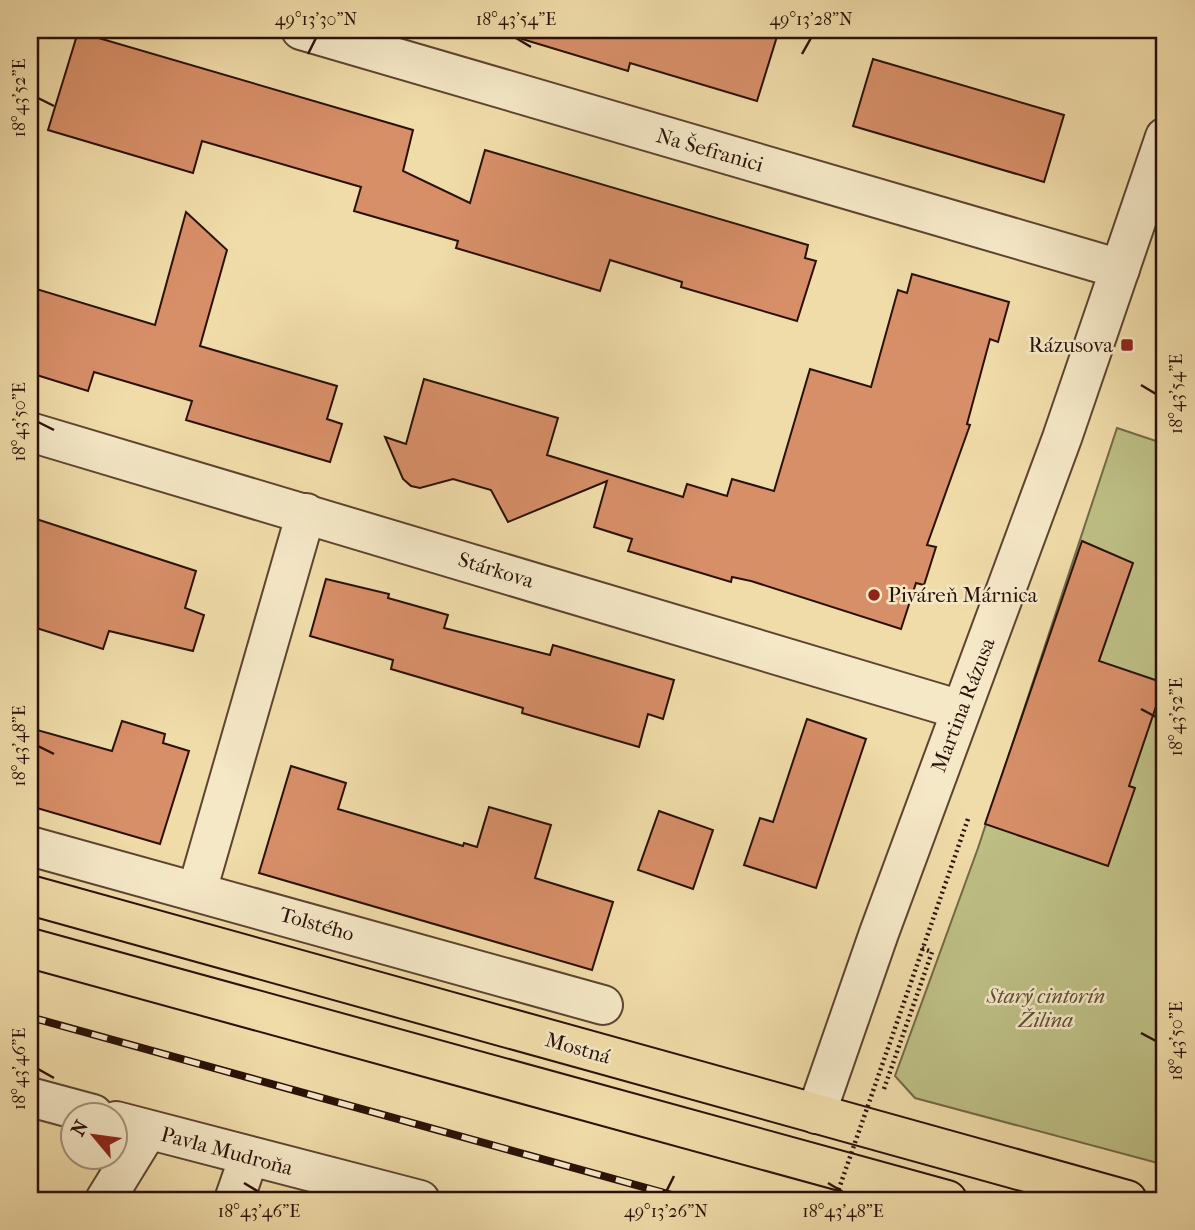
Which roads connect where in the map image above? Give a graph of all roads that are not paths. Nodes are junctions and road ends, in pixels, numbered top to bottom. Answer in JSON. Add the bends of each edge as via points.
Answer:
{"nodes":[{"id":1,"x":301,"y":30,"type":"edge"},
{"id":2,"x":1165,"y":137,"type":"edge"},
{"id":3,"x":1119,"y":269,"type":"junction"},
{"id":4,"x":30,"y":432,"type":"edge"},
{"id":5,"x":306,"y":513,"type":"junction"},
{"id":6,"x":961,"y":710,"type":"junction"},
{"id":7,"x":30,"y":846,"type":"edge"},
{"id":8,"x":197,"y":891,"type":"junction"},
{"id":9,"x":30,"y":895,"type":"edge"},
{"id":10,"x":30,"y":948,"type":"edge"},
{"id":11,"x":603,"y":1005,"type":"dead end"},
{"id":12,"x":30,"y":1097,"type":"edge"},
{"id":13,"x":60,"y":1106,"type":"edge"},
{"id":14,"x":816,"y":1114,"type":"junction"},
{"id":15,"x":132,"y":1126,"type":"edge"},
{"id":16,"x":249,"y":1157,"type":"junction"},
{"id":17,"x":105,"y":1200,"type":"edge"},
{"id":18,"x":234,"y":1200,"type":"edge"},
{"id":19,"x":420,"y":1200,"type":"edge"},
{"id":20,"x":947,"y":1200,"type":"edge"},
{"id":21,"x":1127,"y":1200,"type":"edge"}],
"edges":[{"from":1,"to":3,"type":"street","name":"Na Šefranici"},
{"from":2,"to":3,"type":"street","name":"Martina Rázusa"},
{"from":3,"to":6,"type":"street","name":"Martina Rázusa","via":[[1058,451]]},
{"from":4,"to":5,"type":"street","name":"Stárkova"},
{"from":5,"to":6,"type":"street","name":"Stárkova"},
{"from":5,"to":8,"type":"street"},
{"from":6,"to":14,"type":"street","name":"Martina Rázusa"},
{"from":7,"to":8,"type":"street","name":"Tolstého"},
{"from":8,"to":11,"type":"street","name":"Tolstého"},
{"from":9,"to":14,"type":"main road","name":"Mostná"},
{"from":10,"to":20,"type":"main road"},
{"from":12,"to":13,"type":"street"},
{"from":14,"to":21,"type":"main road","name":"Mostná"},
{"from":15,"to":16,"type":"street","name":"Pavla Mudroňa"},
{"from":15,"to":17,"type":"street"},
{"from":16,"to":18,"type":"street"},
{"from":16,"to":19,"type":"street","name":"Pavla Mudroňa"}]}
